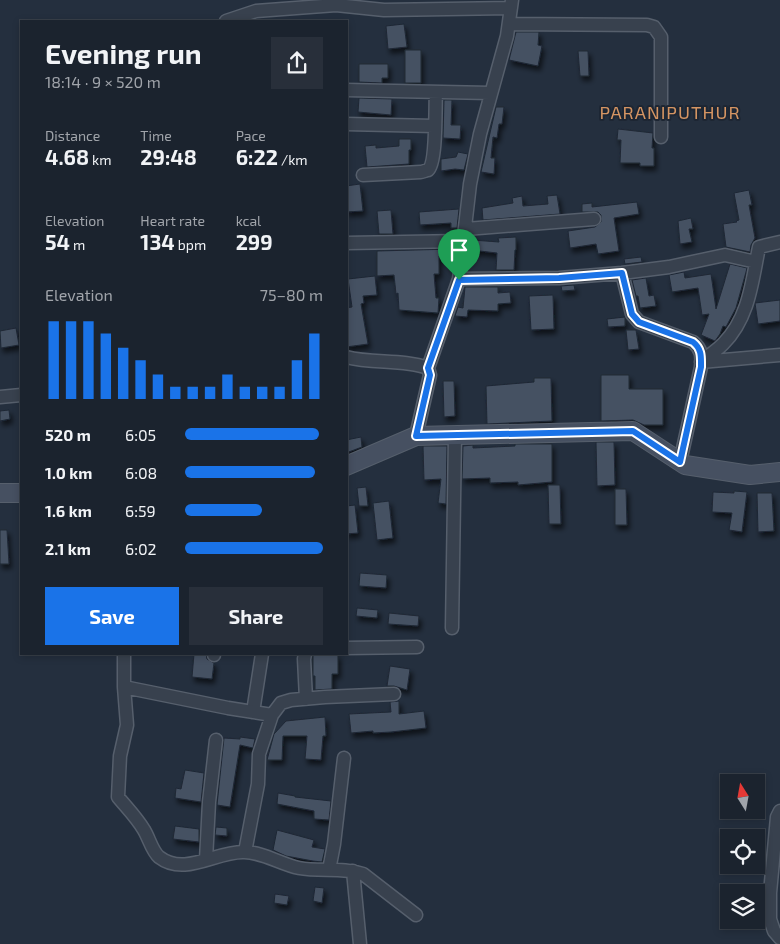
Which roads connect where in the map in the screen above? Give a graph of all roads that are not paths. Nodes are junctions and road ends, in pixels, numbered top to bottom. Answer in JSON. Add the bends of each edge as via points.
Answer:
{"nodes":[{"id":1,"x":443,"y":4,"type":"edge"},
{"id":2,"x":512,"y":4,"type":"edge"},
{"id":3,"x":229,"y":20,"type":"edge"},
{"id":4,"x":509,"y":24,"type":"junction"},
{"id":5,"x":348,"y":90,"type":"edge"},
{"id":6,"x":436,"y":92,"type":"junction"},
{"id":7,"x":490,"y":93,"type":"junction"},
{"id":8,"x":348,"y":124,"type":"edge"},
{"id":9,"x":434,"y":126,"type":"junction"},
{"id":10,"x":661,"y":137,"type":"dead end"},
{"id":11,"x":363,"y":175,"type":"dead end"},
{"id":12,"x":594,"y":219,"type":"dead end"},
{"id":13,"x":465,"y":235,"type":"junction"},
{"id":14,"x":780,"y":242,"type":"edge"},
{"id":15,"x":348,"y":244,"type":"edge"},
{"id":16,"x":756,"y":262,"type":"junction"},
{"id":17,"x":622,"y":273,"type":"junction"},
{"id":18,"x":459,"y":280,"type":"junction"},
{"id":19,"x":780,"y":355,"type":"edge"},
{"id":20,"x":348,"y":358,"type":"edge"},
{"id":21,"x":701,"y":362,"type":"junction"},
{"id":22,"x":428,"y":368,"type":"junction"},
{"id":23,"x":20,"y":395,"type":"edge"},
{"id":24,"x":0,"y":396,"type":"edge"},
{"id":25,"x":455,"y":435,"type":"junction"},
{"id":26,"x":416,"y":436,"type":"junction"},
{"id":27,"x":680,"y":462,"type":"junction"},
{"id":28,"x":348,"y":465,"type":"edge"},
{"id":29,"x":780,"y":472,"type":"edge"},
{"id":30,"x":0,"y":493,"type":"edge"},
{"id":31,"x":20,"y":493,"type":"edge"},
{"id":32,"x":452,"y":628,"type":"dead end"},
{"id":33,"x":417,"y":647,"type":"dead end"},
{"id":34,"x":348,"y":648,"type":"edge"},
{"id":35,"x":124,"y":655,"type":"edge"},
{"id":36,"x":262,"y":655,"type":"edge"},
{"id":37,"x":305,"y":655,"type":"edge"},
{"id":38,"x":124,"y":687,"type":"junction"},
{"id":39,"x":394,"y":694,"type":"dead end"},
{"id":40,"x":306,"y":699,"type":"junction"},
{"id":41,"x":253,"y":712,"type":"junction"},
{"id":42,"x":272,"y":716,"type":"junction"},
{"id":43,"x":216,"y":740,"type":"dead end"},
{"id":44,"x":344,"y":758,"type":"dead end"},
{"id":45,"x":780,"y":810,"type":"edge"},
{"id":46,"x":245,"y":852,"type":"junction"},
{"id":47,"x":206,"y":860,"type":"junction"},
{"id":48,"x":329,"y":870,"type":"junction"},
{"id":49,"x":353,"y":871,"type":"junction"},
{"id":50,"x":416,"y":915,"type":"dead end"},
{"id":51,"x":780,"y":938,"type":"edge"},
{"id":52,"x":360,"y":944,"type":"edge"}],
"edges":[{"from":1,"to":2,"type":"street"},
{"from":1,"to":3,"type":"street","via":[[384,10],[310,6],[256,11]]},
{"from":2,"to":4,"type":"street"},
{"from":4,"to":7,"type":"street"},
{"from":4,"to":10,"type":"street","via":[[654,27],[661,37]]},
{"from":5,"to":6,"type":"street"},
{"from":6,"to":7,"type":"street"},
{"from":6,"to":9,"type":"street"},
{"from":7,"to":13,"type":"street","via":[[470,184]]},
{"from":8,"to":9,"type":"street"},
{"from":9,"to":11,"type":"street","via":[[434,153],[428,170]]},
{"from":12,"to":13,"type":"street"},
{"from":13,"to":15,"type":"street"},
{"from":13,"to":18,"type":"street"},
{"from":14,"to":16,"type":"street","via":[[759,247]]},
{"from":16,"to":17,"type":"street","via":[[725,255]]},
{"from":16,"to":21,"type":"street","via":[[750,299],[736,327],[723,344]]},
{"from":17,"to":18,"type":"street"},
{"from":17,"to":21,"type":"street","via":[[632,314],[639,322],[693,342],[702,355]]},
{"from":18,"to":22,"type":"street"},
{"from":19,"to":21,"type":"street"},
{"from":20,"to":22,"type":"street","via":[[417,364]]},
{"from":21,"to":27,"type":"street"},
{"from":22,"to":26,"type":"street","via":[[430,375]]},
{"from":23,"to":24,"type":"street"},
{"from":25,"to":26,"type":"street"},
{"from":25,"to":27,"type":"street","via":[[633,431]]},
{"from":25,"to":32,"type":"street"},
{"from":26,"to":28,"type":"street"},
{"from":27,"to":29,"type":"street","via":[[685,466],[750,475]]},
{"from":30,"to":31,"type":"street"},
{"from":33,"to":34,"type":"street"},
{"from":35,"to":38,"type":"street"},
{"from":36,"to":41,"type":"street"},
{"from":37,"to":40,"type":"street"},
{"from":38,"to":41,"type":"street"},
{"from":38,"to":47,"type":"street","via":[[127,725],[120,756],[118,797],[144,830],[158,856],[186,865]]},
{"from":39,"to":40,"type":"street"},
{"from":40,"to":42,"type":"street","via":[[282,703]]},
{"from":41,"to":42,"type":"street"},
{"from":42,"to":46,"type":"street","via":[[259,754],[258,784]]},
{"from":43,"to":47,"type":"street","via":[[208,802]]},
{"from":44,"to":48,"type":"street"},
{"from":45,"to":51,"type":"street","via":[[770,893],[770,919]]},
{"from":46,"to":47,"type":"street"},
{"from":46,"to":48,"type":"street","via":[[299,868]]},
{"from":48,"to":49,"type":"street"},
{"from":49,"to":50,"type":"street","via":[[363,874]]},
{"from":49,"to":52,"type":"street"}]}
